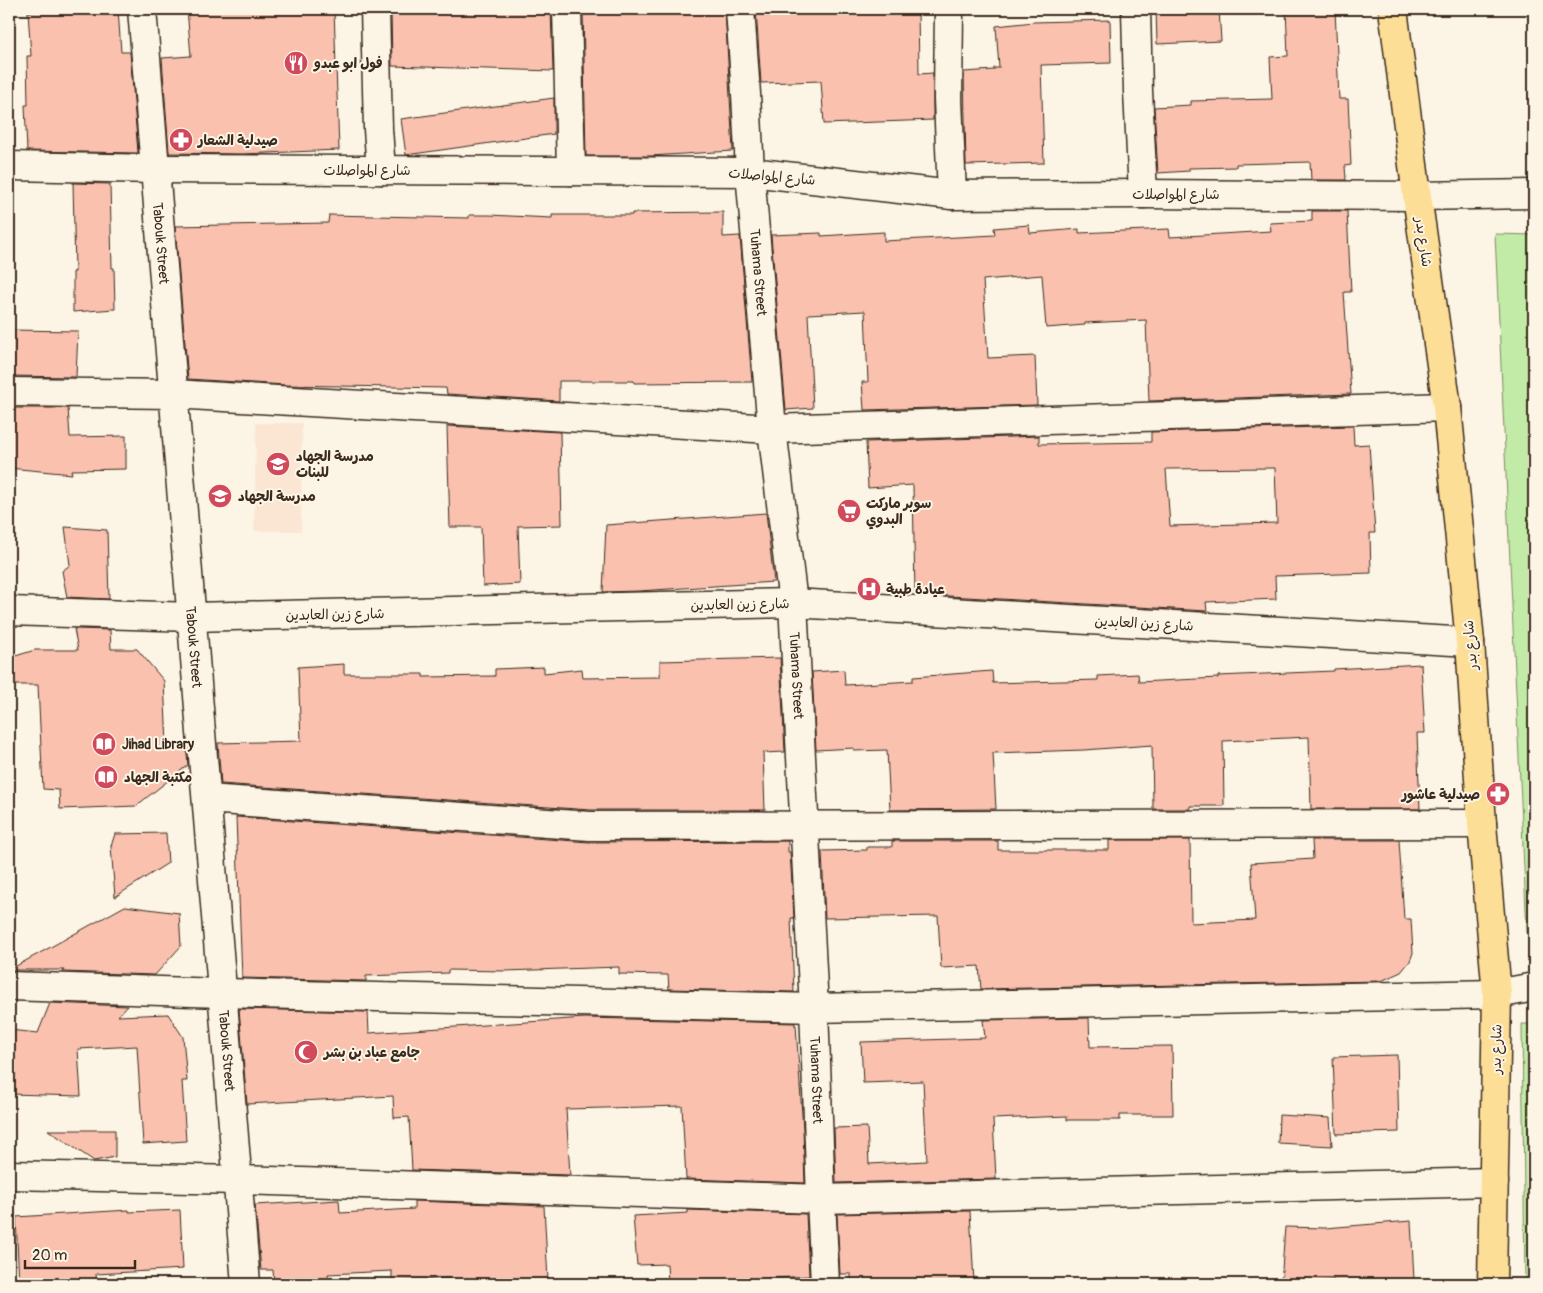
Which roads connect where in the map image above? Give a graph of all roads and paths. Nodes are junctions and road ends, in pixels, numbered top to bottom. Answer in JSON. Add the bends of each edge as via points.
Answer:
{"nodes":[{"id":1,"x":142,"y":9,"type":"edge"},
{"id":2,"x":375,"y":9,"type":"edge"},
{"id":3,"x":567,"y":9,"type":"edge"},
{"id":4,"x":740,"y":9,"type":"edge"},
{"id":5,"x":949,"y":9,"type":"edge"},
{"id":6,"x":1136,"y":9,"type":"edge"},
{"id":7,"x":1394,"y":9,"type":"edge"},
{"id":8,"x":9,"y":166,"type":"edge"},
{"id":9,"x":155,"y":170,"type":"junction"},
{"id":10,"x":381,"y":170,"type":"junction"},
{"id":11,"x":571,"y":171,"type":"junction"},
{"id":12,"x":750,"y":172,"type":"junction"},
{"id":13,"x":1143,"y":194,"type":"junction"},
{"id":14,"x":1534,"y":194,"type":"edge"},
{"id":15,"x":952,"y":195,"type":"junction"},
{"id":16,"x":1417,"y":196,"type":"junction"},
{"id":17,"x":9,"y":392,"type":"edge"},
{"id":18,"x":173,"y":394,"type":"junction"},
{"id":19,"x":1447,"y":407,"type":"junction"},
{"id":20,"x":772,"y":429,"type":"junction"},
{"id":21,"x":792,"y":602,"type":"junction"},
{"id":22,"x":9,"y":611,"type":"edge"},
{"id":23,"x":192,"y":617,"type":"junction"},
{"id":24,"x":1470,"y":642,"type":"junction"},
{"id":25,"x":207,"y":799,"type":"junction"},
{"id":26,"x":1482,"y":824,"type":"junction"},
{"id":27,"x":804,"y":826,"type":"junction"},
{"id":28,"x":9,"y":986,"type":"edge"},
{"id":29,"x":1534,"y":987,"type":"edge"},
{"id":30,"x":222,"y":994,"type":"junction"},
{"id":31,"x":1497,"y":994,"type":"junction"},
{"id":32,"x":814,"y":1008,"type":"junction"},
{"id":33,"x":9,"y":1175,"type":"edge"},
{"id":34,"x":238,"y":1180,"type":"junction"},
{"id":35,"x":1494,"y":1182,"type":"junction"},
{"id":36,"x":821,"y":1199,"type":"junction"},
{"id":37,"x":246,"y":1284,"type":"edge"},
{"id":38,"x":826,"y":1284,"type":"edge"},
{"id":39,"x":1492,"y":1284,"type":"edge"}],
"edges":[{"from":1,"to":9,"type":"street","name":"Tabouk Street"},
{"from":2,"to":10,"type":"street"},
{"from":3,"to":11,"type":"street"},
{"from":4,"to":12,"type":"street","name":"Tuhama Street"},
{"from":5,"to":15,"type":"street"},
{"from":6,"to":13,"type":"street"},
{"from":7,"to":16,"type":"main road","name":"شارع بدر"},
{"from":8,"to":9,"type":"street","name":"شارع المواصلات"},
{"from":9,"to":10,"type":"street","name":"شارع المواصلات"},
{"from":9,"to":18,"type":"street","name":"Tabouk Street"},
{"from":10,"to":11,"type":"street","name":"شارع المواصلات"},
{"from":11,"to":12,"type":"street","name":"شارع المواصلات"},
{"from":12,"to":15,"type":"street","name":"شارع المواصلات"},
{"from":12,"to":20,"type":"street","name":"Tuhama Street"},
{"from":13,"to":15,"type":"street","name":"شارع المواصلات"},
{"from":13,"to":16,"type":"street","name":"شارع المواصلات"},
{"from":14,"to":16,"type":"street","name":"شارع المواصلات"},
{"from":16,"to":19,"type":"main road","name":"شارع بدر"},
{"from":17,"to":18,"type":"street"},
{"from":18,"to":20,"type":"street"},
{"from":18,"to":23,"type":"street","name":"Tabouk Street"},
{"from":19,"to":20,"type":"street"},
{"from":19,"to":24,"type":"main road","name":"شارع بدر"},
{"from":20,"to":21,"type":"street","name":"Tuhama Street"},
{"from":21,"to":23,"type":"street","name":"شارع زين العابدين"},
{"from":21,"to":24,"type":"street","name":"شارع زين العابدين"},
{"from":21,"to":27,"type":"street","name":"Tuhama Street"},
{"from":22,"to":23,"type":"street","name":"شارع زين العابدين"},
{"from":23,"to":25,"type":"street","name":"Tabouk Street"},
{"from":24,"to":26,"type":"main road","name":"شارع بدر"},
{"from":25,"to":27,"type":"street","via":[[590,826]]},
{"from":25,"to":30,"type":"street","name":"Tabouk Street"},
{"from":26,"to":27,"type":"street"},
{"from":26,"to":31,"type":"main road","name":"شارع بدر"},
{"from":27,"to":32,"type":"street","name":"Tuhama Street"},
{"from":28,"to":30,"type":"street"},
{"from":29,"to":31,"type":"street"},
{"from":30,"to":32,"type":"street"},
{"from":30,"to":34,"type":"street","name":"Tabouk Street"},
{"from":31,"to":32,"type":"street"},
{"from":31,"to":35,"type":"main road","name":"شارع بدر"},
{"from":32,"to":36,"type":"street","name":"Tuhama Street"},
{"from":33,"to":34,"type":"street"},
{"from":34,"to":36,"type":"street"},
{"from":34,"to":37,"type":"street","name":"Tabouk Street"},
{"from":35,"to":36,"type":"street"},
{"from":35,"to":39,"type":"main road","name":"شارع بدر"},
{"from":36,"to":38,"type":"street","name":"Tuhama Street"}]}
